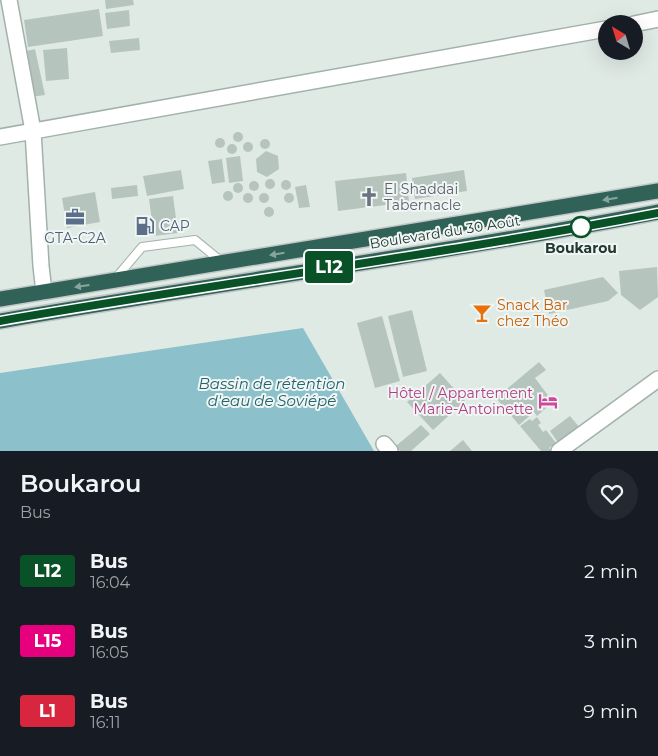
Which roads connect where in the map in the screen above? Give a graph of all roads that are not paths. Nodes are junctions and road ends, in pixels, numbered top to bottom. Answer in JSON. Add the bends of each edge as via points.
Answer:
{"nodes":[{"id":1,"x":9,"y":0,"type":"edge"},
{"id":2,"x":658,"y":20,"type":"edge"},
{"id":3,"x":643,"y":22,"type":"edge"},
{"id":4,"x":598,"y":30,"type":"edge"},
{"id":5,"x":33,"y":132,"type":"junction"},
{"id":6,"x":0,"y":137,"type":"edge"},
{"id":7,"x":658,"y":191,"type":"edge"},
{"id":8,"x":658,"y":212,"type":"edge"},
{"id":9,"x":222,"y":262,"type":"junction"},
{"id":10,"x":113,"y":282,"type":"junction"},
{"id":11,"x":225,"y":283,"type":"junction"},
{"id":12,"x":44,"y":292,"type":"junction"},
{"id":13,"x":0,"y":299,"type":"edge"},
{"id":14,"x":115,"y":302,"type":"junction"},
{"id":15,"x":0,"y":321,"type":"edge"},
{"id":16,"x":658,"y":379,"type":"edge"},
{"id":17,"x":560,"y":451,"type":"edge"}],
"edges":[{"from":1,"to":5,"type":"street"},
{"from":2,"to":3,"type":"street"},
{"from":4,"to":5,"type":"street"},
{"from":5,"to":6,"type":"street"},
{"from":5,"to":12,"type":"street"},
{"from":7,"to":9,"type":"highway","name":"Boulevard du 30 Août","one_way":true},
{"from":8,"to":11,"type":"highway","name":"Boulevard du 30 Août"},
{"from":9,"to":10,"type":"highway","name":"Boulevard du 30 Août"},
{"from":9,"to":10,"type":"lane","via":[[195,240],[147,246]]},
{"from":9,"to":11,"type":"highway"},
{"from":10,"to":12,"type":"highway","name":"Boulevard du 30 Août","one_way":true},
{"from":10,"to":14,"type":"highway"},
{"from":11,"to":14,"type":"highway","name":"Boulevard du 30 Août"},
{"from":12,"to":13,"type":"highway","name":"Boulevard du 30 Août"},
{"from":14,"to":15,"type":"highway","name":"Boulevard du 30 Août"},
{"from":16,"to":17,"type":"street"}]}
